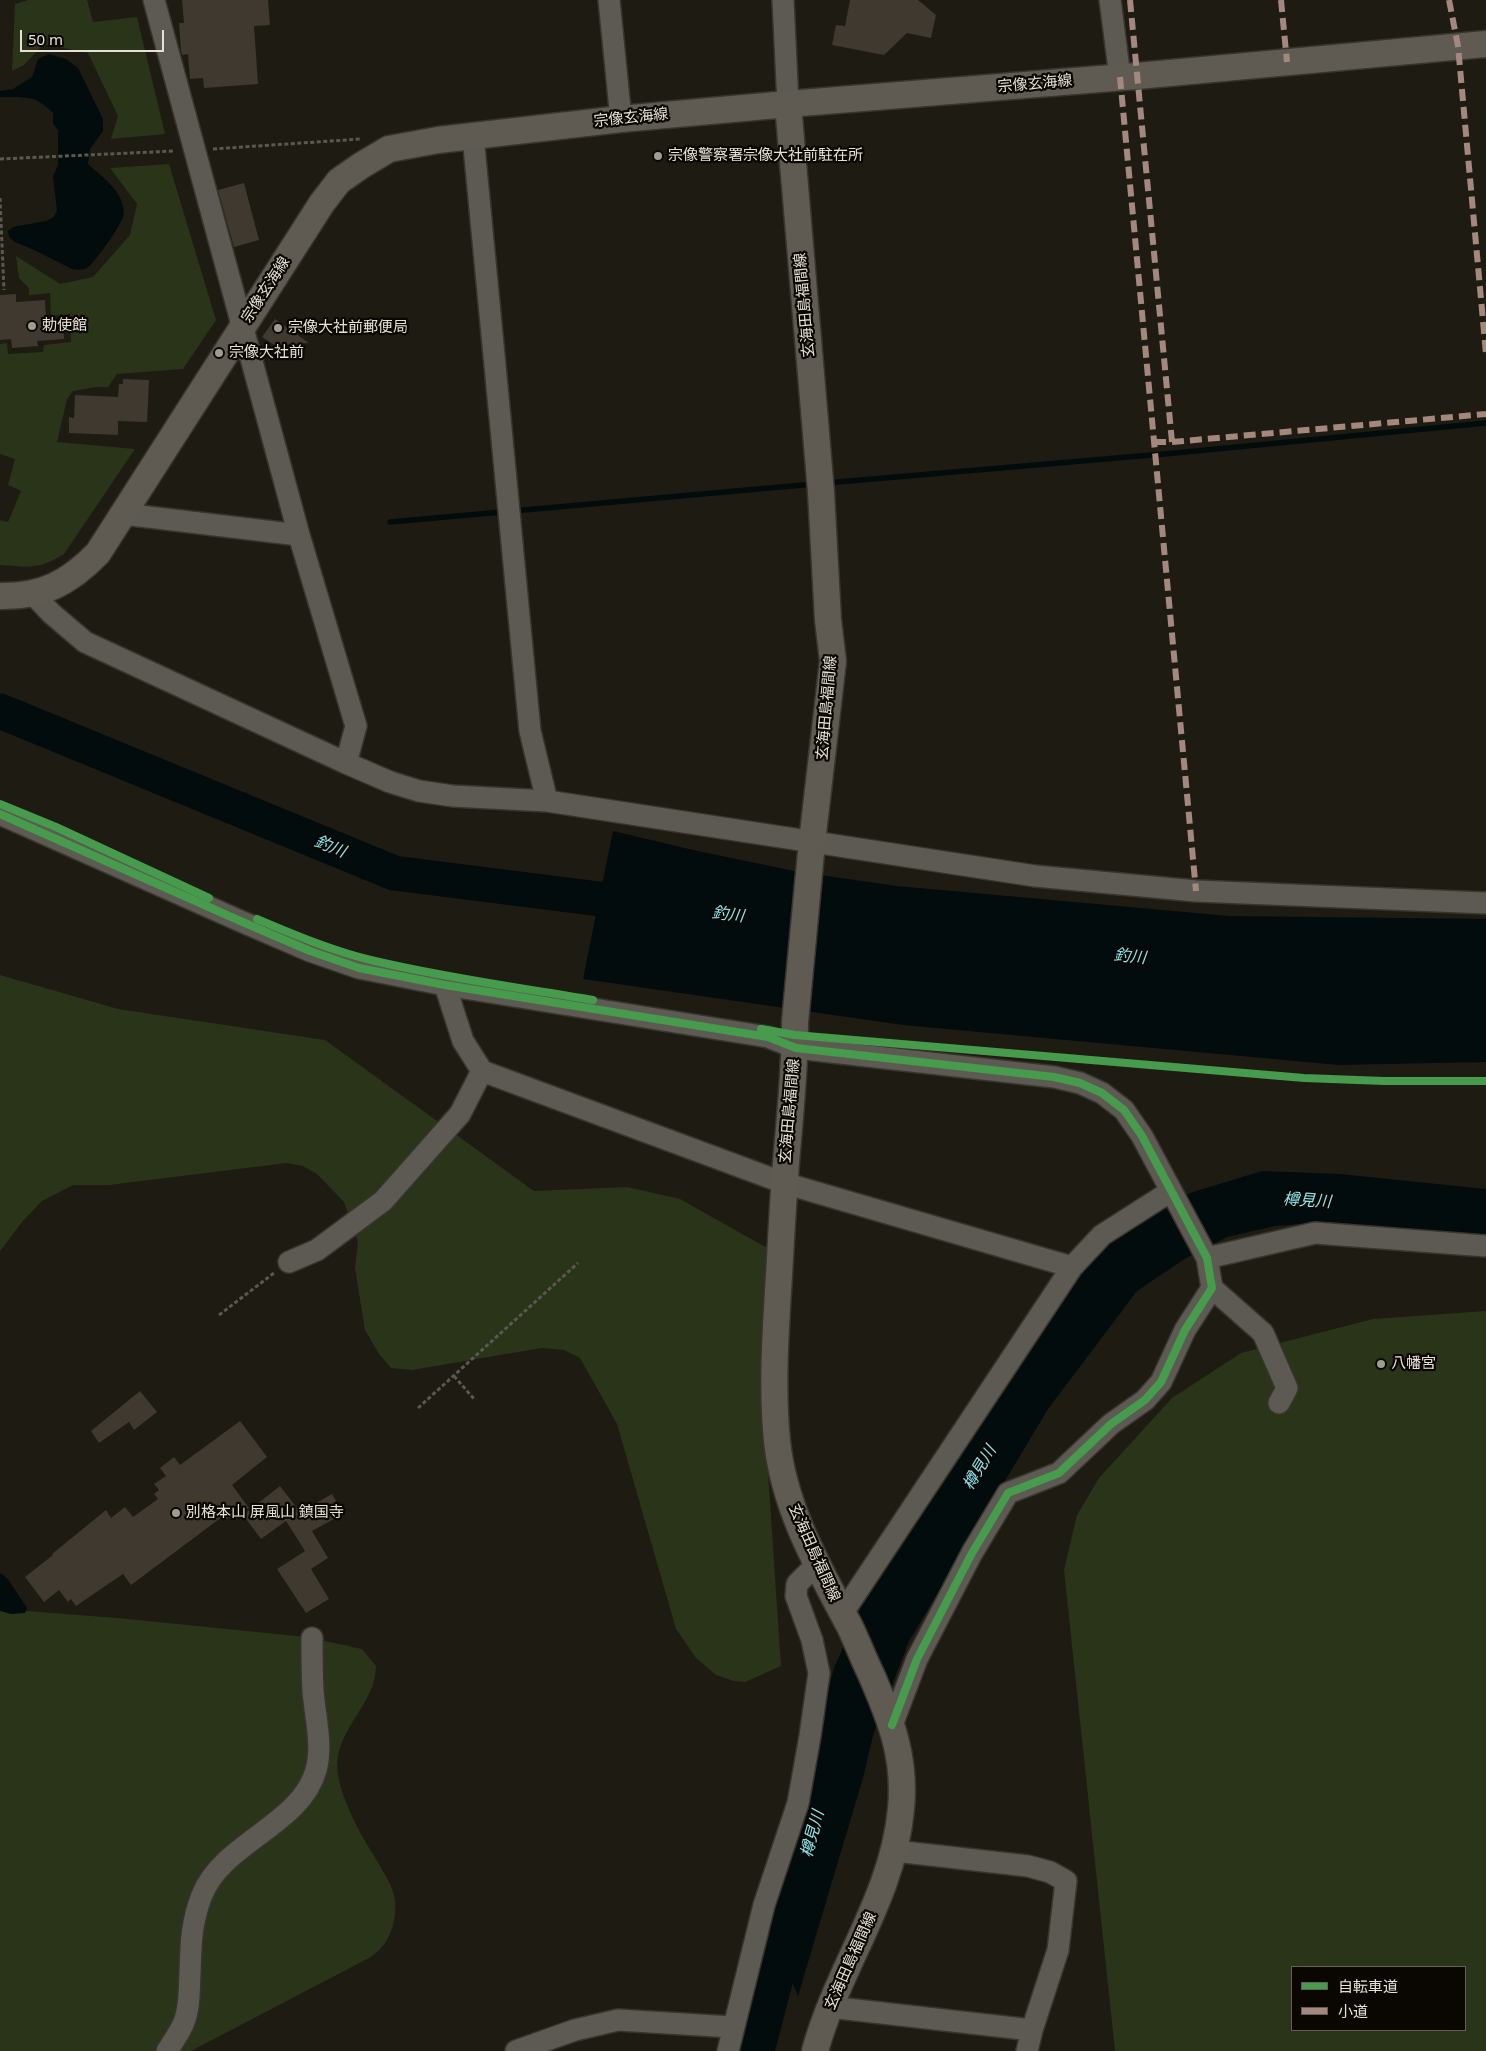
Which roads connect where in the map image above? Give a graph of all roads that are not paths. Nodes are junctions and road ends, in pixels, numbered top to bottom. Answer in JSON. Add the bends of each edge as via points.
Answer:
{"nodes":[{"id":1,"x":154,"y":0,"type":"edge"},
{"id":2,"x":609,"y":0,"type":"edge"},
{"id":3,"x":783,"y":0,"type":"edge"},
{"id":4,"x":1110,"y":0,"type":"edge"},
{"id":5,"x":1486,"y":44,"type":"edge"},
{"id":6,"x":1120,"y":77,"type":"junction"},
{"id":7,"x":788,"y":104,"type":"junction"},
{"id":8,"x":621,"y":119,"type":"junction"},
{"id":9,"x":473,"y":136,"type":"junction"},
{"id":10,"x":243,"y":324,"type":"junction"},
{"id":11,"x":123,"y":514,"type":"junction"},
{"id":12,"x":299,"y":536,"type":"junction"},
{"id":13,"x":33,"y":594,"type":"junction"},
{"id":14,"x":0,"y":596,"type":"edge"},
{"id":15,"x":346,"y":763,"type":"junction"},
{"id":16,"x":547,"y":801,"type":"junction"},
{"id":17,"x":0,"y":814,"type":"edge"},
{"id":18,"x":812,"y":852,"type":"junction"},
{"id":19,"x":1486,"y":903,"type":"edge"},
{"id":20,"x":445,"y":985,"type":"junction"},
{"id":21,"x":796,"y":1048,"type":"junction"},
{"id":22,"x":482,"y":1071,"type":"junction"},
{"id":23,"x":784,"y":1183,"type":"junction"},
{"id":24,"x":1174,"y":1197,"type":"junction"},
{"id":25,"x":1486,"y":1246,"type":"edge"},
{"id":26,"x":1206,"y":1258,"type":"junction"},
{"id":27,"x":289,"y":1262,"type":"road end"},
{"id":28,"x":1072,"y":1267,"type":"junction"},
{"id":29,"x":1212,"y":1288,"type":"junction"},
{"id":30,"x":1279,"y":1403,"type":"dead end"},
{"id":31,"x":817,"y":1564,"type":"junction"},
{"id":32,"x":846,"y":1620,"type":"junction"},
{"id":33,"x":312,"y":1638,"type":"dead end"},
{"id":34,"x":889,"y":1717,"type":"junction"},
{"id":35,"x":895,"y":1851,"type":"junction"},
{"id":36,"x":829,"y":2007,"type":"junction"},
{"id":37,"x":732,"y":2027,"type":"junction"},
{"id":38,"x":1032,"y":2030,"type":"junction"},
{"id":39,"x":167,"y":2051,"type":"edge"},
{"id":40,"x":516,"y":2051,"type":"edge"},
{"id":41,"x":728,"y":2051,"type":"edge"},
{"id":42,"x":815,"y":2051,"type":"edge"},
{"id":43,"x":1027,"y":2051,"type":"edge"}],
"edges":[{"from":1,"to":10,"type":"street"},
{"from":2,"to":8,"type":"street"},
{"from":3,"to":7,"type":"street"},
{"from":4,"to":6,"type":"street"},
{"from":5,"to":6,"type":"main road","name":"宗像玄海線"},
{"from":6,"to":7,"type":"main road","name":"宗像玄海線"},
{"from":7,"to":8,"type":"main road","name":"宗像玄海線"},
{"from":7,"to":18,"type":"main road","name":"玄海田島福間線","via":[[833,661]]},
{"from":8,"to":9,"type":"main road","name":"宗像玄海線"},
{"from":9,"to":10,"type":"main road","name":"宗像玄海線","via":[[389,149],[340,181],[322,203]]},
{"from":9,"to":16,"type":"street","via":[[530,731]]},
{"from":10,"to":11,"type":"main road","name":"宗像玄海線"},
{"from":10,"to":12,"type":"street"},
{"from":11,"to":12,"type":"street"},
{"from":11,"to":13,"type":"main road","name":"宗像玄海線","via":[[98,553],[80,571]]},
{"from":12,"to":15,"type":"street","via":[[356,726]]},
{"from":13,"to":14,"type":"main road","name":"宗像玄海線"},
{"from":13,"to":15,"type":"street","via":[[85,642]]},
{"from":15,"to":16,"type":"street","via":[[419,791]]},
{"from":16,"to":18,"type":"street"},
{"from":17,"to":20,"type":"street","via":[[310,951],[359,968]]},
{"from":18,"to":19,"type":"street","via":[[1196,891]]},
{"from":18,"to":21,"type":"main road","name":"玄海田島福間線","via":[[795,1022]]},
{"from":20,"to":21,"type":"street","via":[[768,1037]]},
{"from":20,"to":22,"type":"street","via":[[463,1041]]},
{"from":21,"to":23,"type":"main road","name":"玄海田島福間線"},
{"from":21,"to":24,"type":"street","via":[[1054,1077],[1080,1083],[1124,1110],[1142,1136]]},
{"from":22,"to":23,"type":"street"},
{"from":22,"to":27,"type":"street","via":[[460,1114],[382,1201],[317,1250]]},
{"from":23,"to":28,"type":"street"},
{"from":23,"to":31,"type":"main road","name":"玄海田島福間線","via":[[775,1351],[777,1444],[787,1491]]},
{"from":24,"to":26,"type":"street"},
{"from":24,"to":28,"type":"street","via":[[1102,1235]]},
{"from":25,"to":26,"type":"street","via":[[1314,1233]]},
{"from":26,"to":29,"type":"street"},
{"from":28,"to":32,"type":"street"},
{"from":29,"to":30,"type":"street","via":[[1263,1333],[1287,1388]]},
{"from":29,"to":34,"type":"street","via":[[1185,1330],[1161,1382],[1145,1400],[1111,1424],[1059,1473],[1008,1493],[972,1553]]},
{"from":31,"to":32,"type":"main road","name":"玄海田島福間線"},
{"from":31,"to":37,"type":"street","via":[[797,1584],[796,1596],[812,1640],[819,1673],[798,1803],[764,1905]]},
{"from":32,"to":34,"type":"main road","name":"玄海田島福間線"},
{"from":33,"to":39,"type":"street","via":[[319,1751],[316,1770],[301,1800],[237,1852],[204,1890],[194,1916],[189,2000],[184,2021]]},
{"from":34,"to":35,"type":"main road","name":"玄海田島福間線","via":[[899,1754],[902,1782]]},
{"from":35,"to":36,"type":"main road","name":"玄海田島福間線","via":[[884,1886]]},
{"from":35,"to":38,"type":"street","via":[[1028,1866],[1066,1881],[1058,1950]]},
{"from":36,"to":38,"type":"street"},
{"from":36,"to":42,"type":"main road","name":"玄海田島福間線"},
{"from":37,"to":40,"type":"street","via":[[618,2020],[575,2030]]},
{"from":37,"to":41,"type":"street"},
{"from":38,"to":43,"type":"street"}]}
